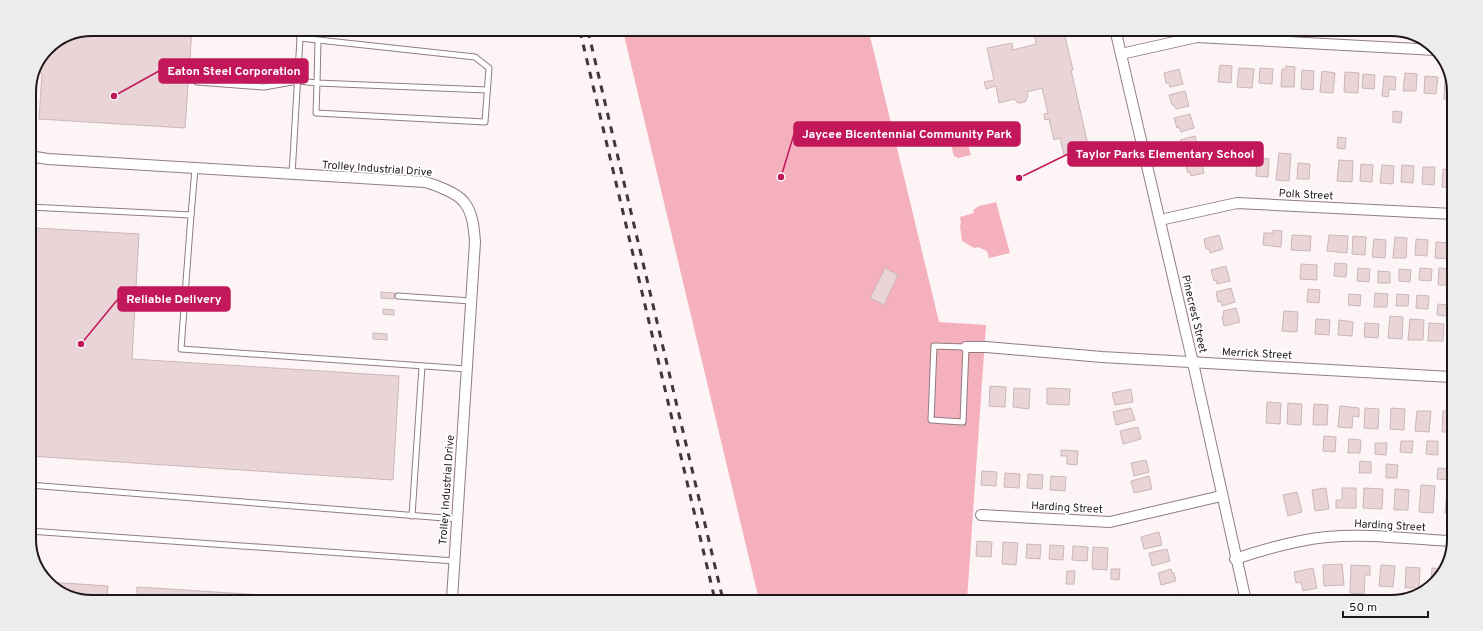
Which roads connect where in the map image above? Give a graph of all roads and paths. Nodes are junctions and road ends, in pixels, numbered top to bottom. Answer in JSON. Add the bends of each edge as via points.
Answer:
{"nodes":[{"id":1,"x":1117,"y":36,"type":"edge"},
{"id":2,"x":300,"y":38,"type":"joint"},
{"id":3,"x":318,"y":41,"type":"junction"},
{"id":4,"x":1427,"y":49,"type":"edge"},
{"id":5,"x":1121,"y":54,"type":"junction"},
{"id":6,"x":197,"y":82,"type":"dead end"},
{"id":7,"x":298,"y":82,"type":"junction"},
{"id":8,"x":317,"y":83,"type":"junction"},
{"id":9,"x":487,"y":90,"type":"junction"},
{"id":10,"x":36,"y":157,"type":"edge"},
{"id":11,"x":196,"y":169,"type":"junction"},
{"id":12,"x":292,"y":175,"type":"junction"},
{"id":13,"x":36,"y":208,"type":"edge"},
{"id":14,"x":1447,"y":214,"type":"edge"},
{"id":15,"x":191,"y":215,"type":"junction"},
{"id":16,"x":1160,"y":220,"type":"junction"},
{"id":17,"x":398,"y":296,"type":"dead end"},
{"id":18,"x":471,"y":300,"type":"junction"},
{"id":19,"x":966,"y":347,"type":"junction"},
{"id":20,"x":1193,"y":363,"type":"junction"},
{"id":21,"x":422,"y":366,"type":"junction"},
{"id":22,"x":467,"y":369,"type":"junction"},
{"id":23,"x":1447,"y":377,"type":"edge"},
{"id":24,"x":36,"y":486,"type":"edge"},
{"id":25,"x":1222,"y":496,"type":"junction"},
{"id":26,"x":981,"y":515,"type":"dead end"},
{"id":27,"x":412,"y":516,"type":"junction"},
{"id":28,"x":457,"y":519,"type":"junction"},
{"id":29,"x":36,"y":531,"type":"edge"},
{"id":30,"x":1447,"y":541,"type":"edge"},
{"id":31,"x":1235,"y":558,"type":"junction"},
{"id":32,"x":454,"y":561,"type":"junction"},
{"id":33,"x":452,"y":595,"type":"edge"},
{"id":34,"x":1244,"y":595,"type":"edge"}],
"edges":[{"from":1,"to":5,"type":"street","name":"Pinecrest Street"},
{"from":2,"to":3,"type":"lane"},
{"from":2,"to":7,"type":"lane"},
{"from":3,"to":8,"type":"lane"},
{"from":3,"to":9,"type":"lane","via":[[475,57],[489,68]]},
{"from":4,"to":5,"type":"street","via":[[1197,37]]},
{"from":5,"to":16,"type":"street","name":"Pinecrest Street"},
{"from":6,"to":7,"type":"lane","via":[[264,87]]},
{"from":7,"to":8,"type":"lane"},
{"from":7,"to":12,"type":"lane"},
{"from":8,"to":9,"type":"lane"},
{"from":8,"to":9,"type":"lane","via":[[316,113],[485,122]]},
{"from":10,"to":11,"type":"street","name":"Trolley Industrial Drive"},
{"from":11,"to":12,"type":"street","name":"Trolley Industrial Drive"},
{"from":11,"to":15,"type":"lane"},
{"from":12,"to":18,"type":"street","name":"Trolley Industrial Drive","via":[[425,182],[456,196],[464,202],[473,225],[475,242]]},
{"from":13,"to":15,"type":"lane"},
{"from":14,"to":16,"type":"street","name":"Polk Street","via":[[1237,203]]},
{"from":15,"to":21,"type":"lane","via":[[181,349]]},
{"from":16,"to":20,"type":"street","name":"Pinecrest Street"},
{"from":17,"to":18,"type":"lane"},
{"from":18,"to":22,"type":"street","name":"Trolley Industrial Drive"},
{"from":19,"to":19,"type":"lane","via":[[934,346],[931,420],[962,422]]},
{"from":19,"to":20,"type":"street","name":"Merrick Street","via":[[986,346]]},
{"from":20,"to":23,"type":"street","name":"Merrick Street"},
{"from":20,"to":25,"type":"street","name":"Pinecrest Street"},
{"from":21,"to":22,"type":"lane"},
{"from":21,"to":27,"type":"lane"},
{"from":22,"to":28,"type":"street","name":"Trolley Industrial Drive"},
{"from":24,"to":27,"type":"lane"},
{"from":25,"to":26,"type":"street","name":"Harding Street","via":[[1110,522]]},
{"from":25,"to":31,"type":"street","name":"Pinecrest Street"},
{"from":27,"to":28,"type":"lane"},
{"from":28,"to":32,"type":"street","name":"Trolley Industrial Drive"},
{"from":29,"to":32,"type":"lane"},
{"from":30,"to":31,"type":"street","name":"Harding Street","via":[[1366,536],[1326,537]]},
{"from":31,"to":34,"type":"street","name":"Pinecrest Street"},
{"from":32,"to":33,"type":"street","name":"Trolley Industrial Drive"}]}
